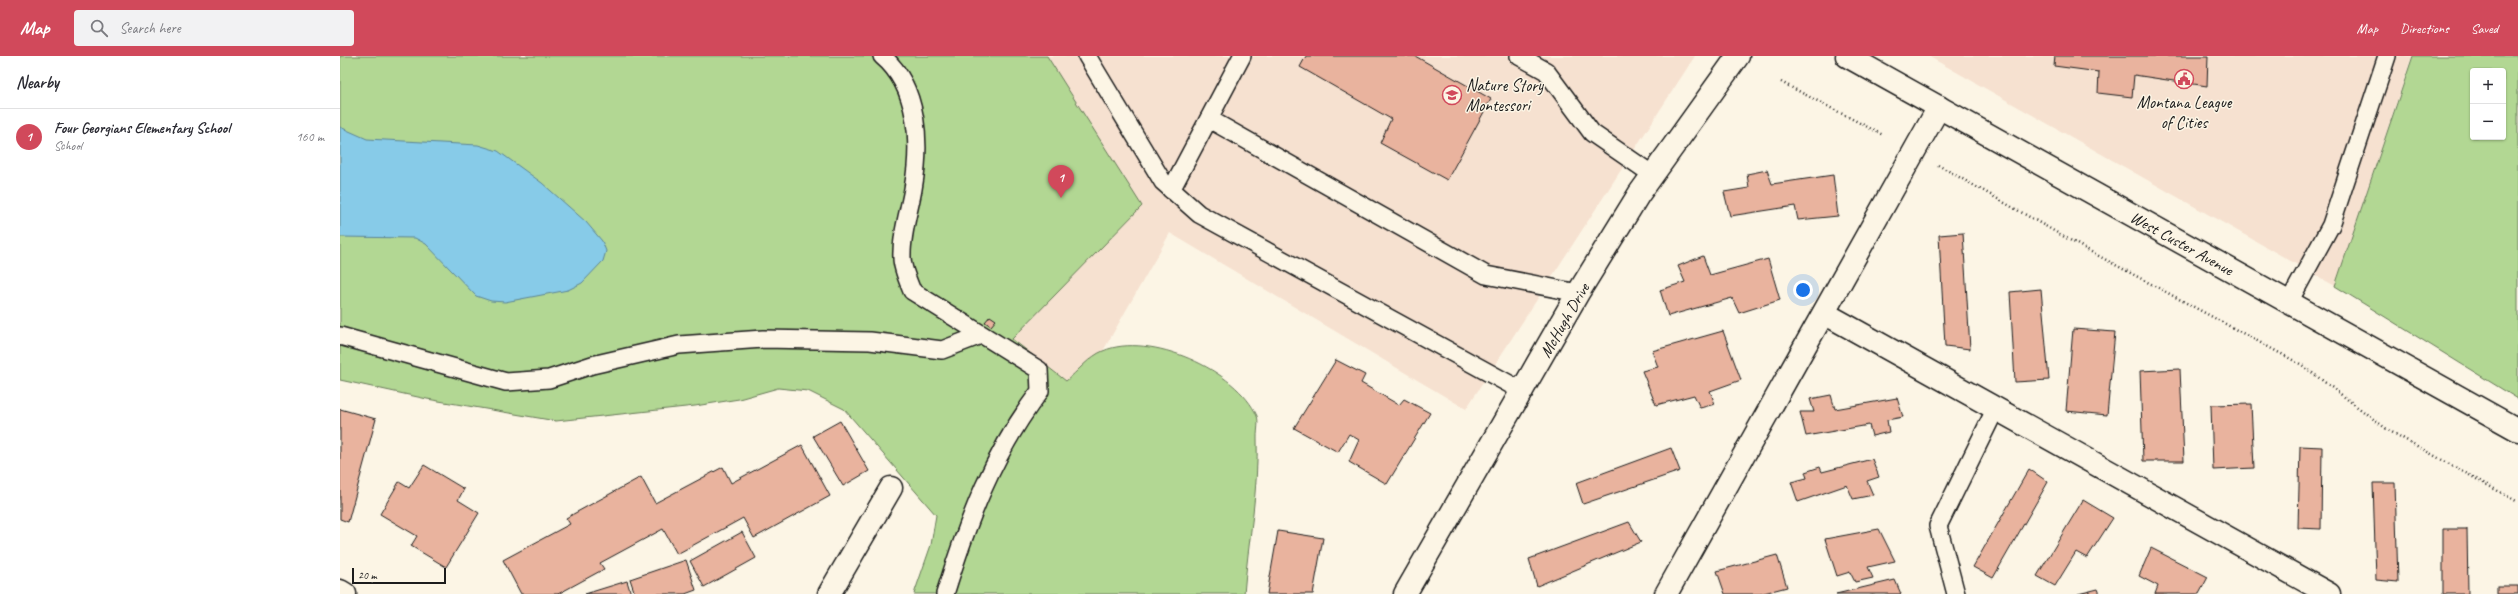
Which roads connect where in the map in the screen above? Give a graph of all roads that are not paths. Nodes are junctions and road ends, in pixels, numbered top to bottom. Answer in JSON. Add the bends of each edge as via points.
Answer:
{"nodes":[{"id":1,"x":882,"y":56,"type":"edge"},
{"id":2,"x":1086,"y":56,"type":"edge"},
{"id":3,"x":1242,"y":56,"type":"edge"},
{"id":4,"x":1519,"y":56,"type":"edge"},
{"id":5,"x":1738,"y":56,"type":"edge"},
{"id":6,"x":1847,"y":56,"type":"edge"},
{"id":7,"x":2387,"y":56,"type":"edge"},
{"id":8,"x":1939,"y":107,"type":"junction"},
{"id":9,"x":1209,"y":119,"type":"junction"},
{"id":10,"x":1653,"y":175,"type":"junction"},
{"id":11,"x":1171,"y":190,"type":"junction"},
{"id":12,"x":1578,"y":293,"type":"junction"},
{"id":13,"x":2289,"y":302,"type":"junction"},
{"id":14,"x":1824,"y":313,"type":"junction"},
{"id":15,"x":981,"y":335,"type":"junction"},
{"id":16,"x":340,"y":336,"type":"edge"},
{"id":17,"x":1524,"y":392,"type":"junction"},
{"id":18,"x":1995,"y":410,"type":"junction"},
{"id":19,"x":2518,"y":430,"type":"edge"},
{"id":20,"x":891,"y":488,"type":"dead end"},
{"id":21,"x":340,"y":592,"type":"edge"},
{"id":22,"x":345,"y":594,"type":"edge"},
{"id":23,"x":829,"y":594,"type":"edge"},
{"id":24,"x":945,"y":594,"type":"edge"},
{"id":25,"x":1405,"y":594,"type":"edge"},
{"id":26,"x":1666,"y":594,"type":"edge"},
{"id":27,"x":1956,"y":594,"type":"edge"},
{"id":28,"x":2329,"y":594,"type":"edge"}],
"edges":[{"from":1,"to":15,"type":"lane","via":[[894,66],[907,88],[917,140],[914,188],[902,260],[912,290]]},
{"from":2,"to":11,"type":"lane","via":[[1163,182]]},
{"from":3,"to":9,"type":"lane"},
{"from":4,"to":10,"type":"lane","via":[[1546,71],[1592,133]]},
{"from":5,"to":10,"type":"street","name":"McHugh Drive"},
{"from":6,"to":8,"type":"street","name":"West Custer Avenue"},
{"from":7,"to":13,"type":"lane","via":[[2330,225]]},
{"from":8,"to":13,"type":"street","name":"West Custer Avenue"},
{"from":8,"to":14,"type":"street"},
{"from":9,"to":11,"type":"lane"},
{"from":9,"to":12,"type":"lane","via":[[1486,276]]},
{"from":10,"to":12,"type":"street","name":"McHugh Drive"},
{"from":11,"to":17,"type":"lane","via":[[1199,214]]},
{"from":12,"to":17,"type":"street","name":"McHugh Drive"},
{"from":13,"to":19,"type":"street","name":"West Custer Avenue"},
{"from":14,"to":18,"type":"street"},
{"from":14,"to":26,"type":"street"},
{"from":15,"to":16,"type":"lane","via":[[942,350],[870,341],[771,339],[678,346],[592,365],[549,379],[506,382]]},
{"from":15,"to":24,"type":"lane","via":[[1039,370],[1040,391],[1019,418],[995,459],[963,536]]},
{"from":17,"to":25,"type":"street","name":"McHugh Drive"},
{"from":18,"to":27,"type":"lane","via":[[1938,526]]},
{"from":18,"to":28,"type":"street"},
{"from":20,"to":23,"type":"street"},
{"from":21,"to":22,"type":"street"}]}
